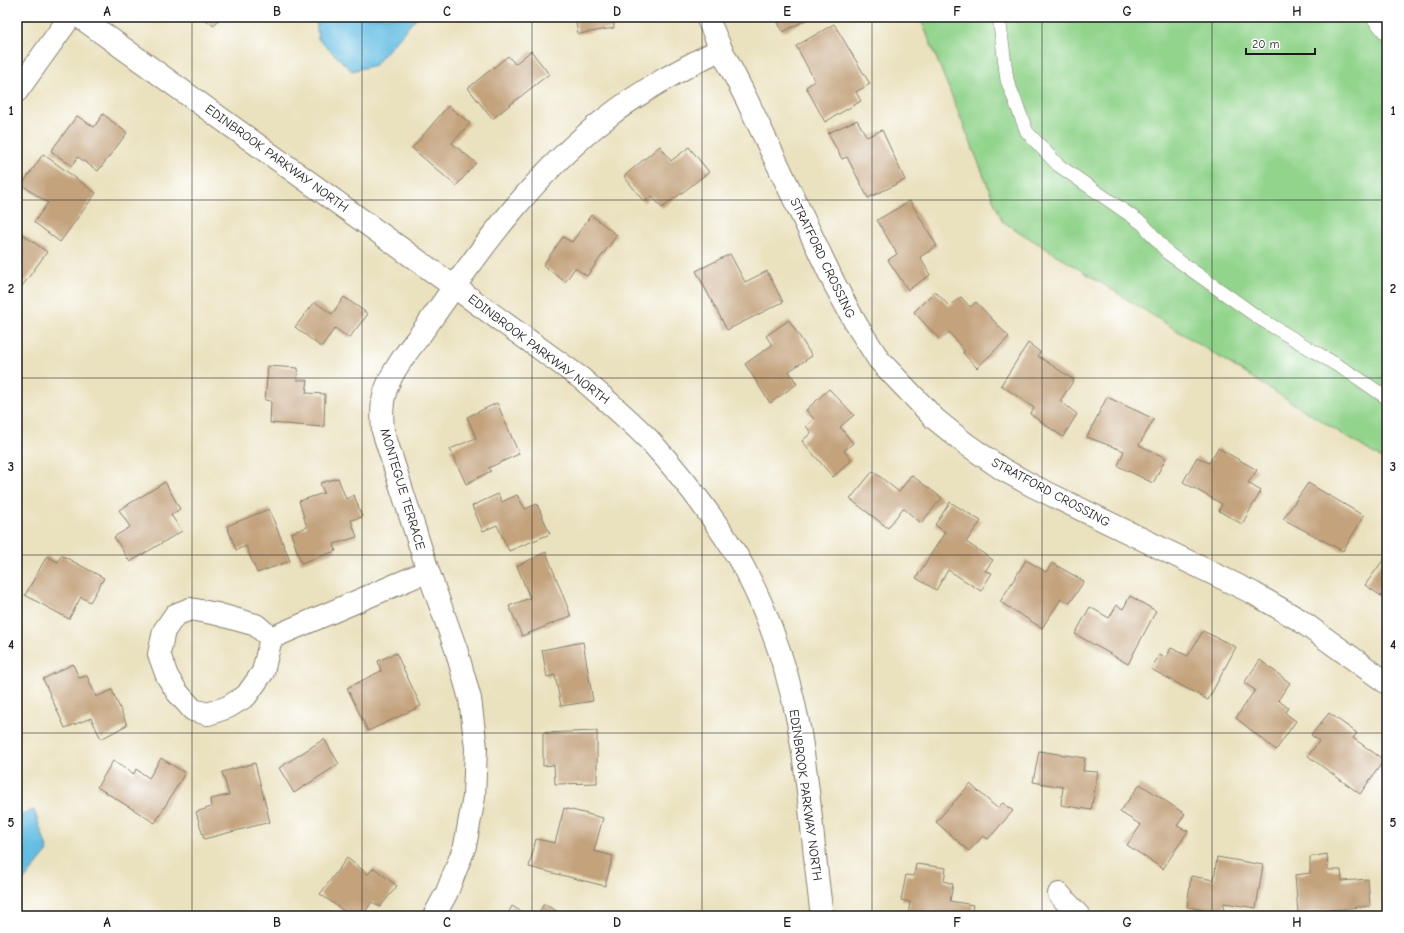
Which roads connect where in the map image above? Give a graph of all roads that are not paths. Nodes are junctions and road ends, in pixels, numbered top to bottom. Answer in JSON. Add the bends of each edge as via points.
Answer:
{"nodes":[{"id":1,"x":70,"y":17,"type":"edge"},
{"id":2,"x":80,"y":17,"type":"edge"},
{"id":3,"x":707,"y":17,"type":"edge"},
{"id":4,"x":1000,"y":17,"type":"edge"},
{"id":5,"x":1372,"y":17,"type":"edge"},
{"id":6,"x":1387,"y":35,"type":"edge"},
{"id":7,"x":721,"y":49,"type":"junction"},
{"id":8,"x":17,"y":91,"type":"edge"},
{"id":9,"x":455,"y":286,"type":"junction"},
{"id":10,"x":1387,"y":398,"type":"edge"},
{"id":11,"x":428,"y":571,"type":"junction"},
{"id":12,"x":271,"y":638,"type":"junction"},
{"id":13,"x":1387,"y":683,"type":"edge"},
{"id":14,"x":1059,"y":894,"type":"dead end"},
{"id":15,"x":434,"y":916,"type":"edge"},
{"id":16,"x":822,"y":916,"type":"edge"},
{"id":17,"x":1079,"y":916,"type":"edge"}],
"edges":[{"from":1,"to":8,"type":"street"},
{"from":2,"to":9,"type":"street","name":"EDINBROOK PARKWAY NORTH"},
{"from":3,"to":7,"type":"street","name":"STRATFORD CROSSING"},
{"from":4,"to":10,"type":"lane","via":[[1007,80],[1027,132],[1058,165],[1143,224],[1175,259],[1259,318]]},
{"from":5,"to":6,"type":"lane"},
{"from":7,"to":9,"type":"street","name":"MONTEGUE TERRACE","via":[[678,70],[642,92],[605,118],[576,143],[542,175],[513,208]]},
{"from":7,"to":13,"type":"street","name":"STRATFORD CROSSING","via":[[856,324],[879,360],[935,419],[1002,469],[1252,593],[1298,619]]},
{"from":9,"to":11,"type":"street","name":"MONTEGUE TERRACE","via":[[397,367],[386,390],[382,409],[383,431]]},
{"from":9,"to":16,"type":"street","name":"EDINBROOK PARKWAY NORTH","via":[[582,379],[620,411],[652,443],[689,487],[728,541],[754,590],[771,630],[798,721]]},
{"from":11,"to":12,"type":"street"},
{"from":11,"to":15,"type":"street","name":"MONTEGUE TERRACE","via":[[456,649],[470,699],[476,748],[474,797],[465,846],[447,892]]},
{"from":12,"to":12,"type":"street","via":[[256,625],[190,609],[175,615],[164,631],[159,654],[176,692],[192,710],[208,714],[228,707],[246,696],[263,672]]},
{"from":14,"to":17,"type":"street"}]}
